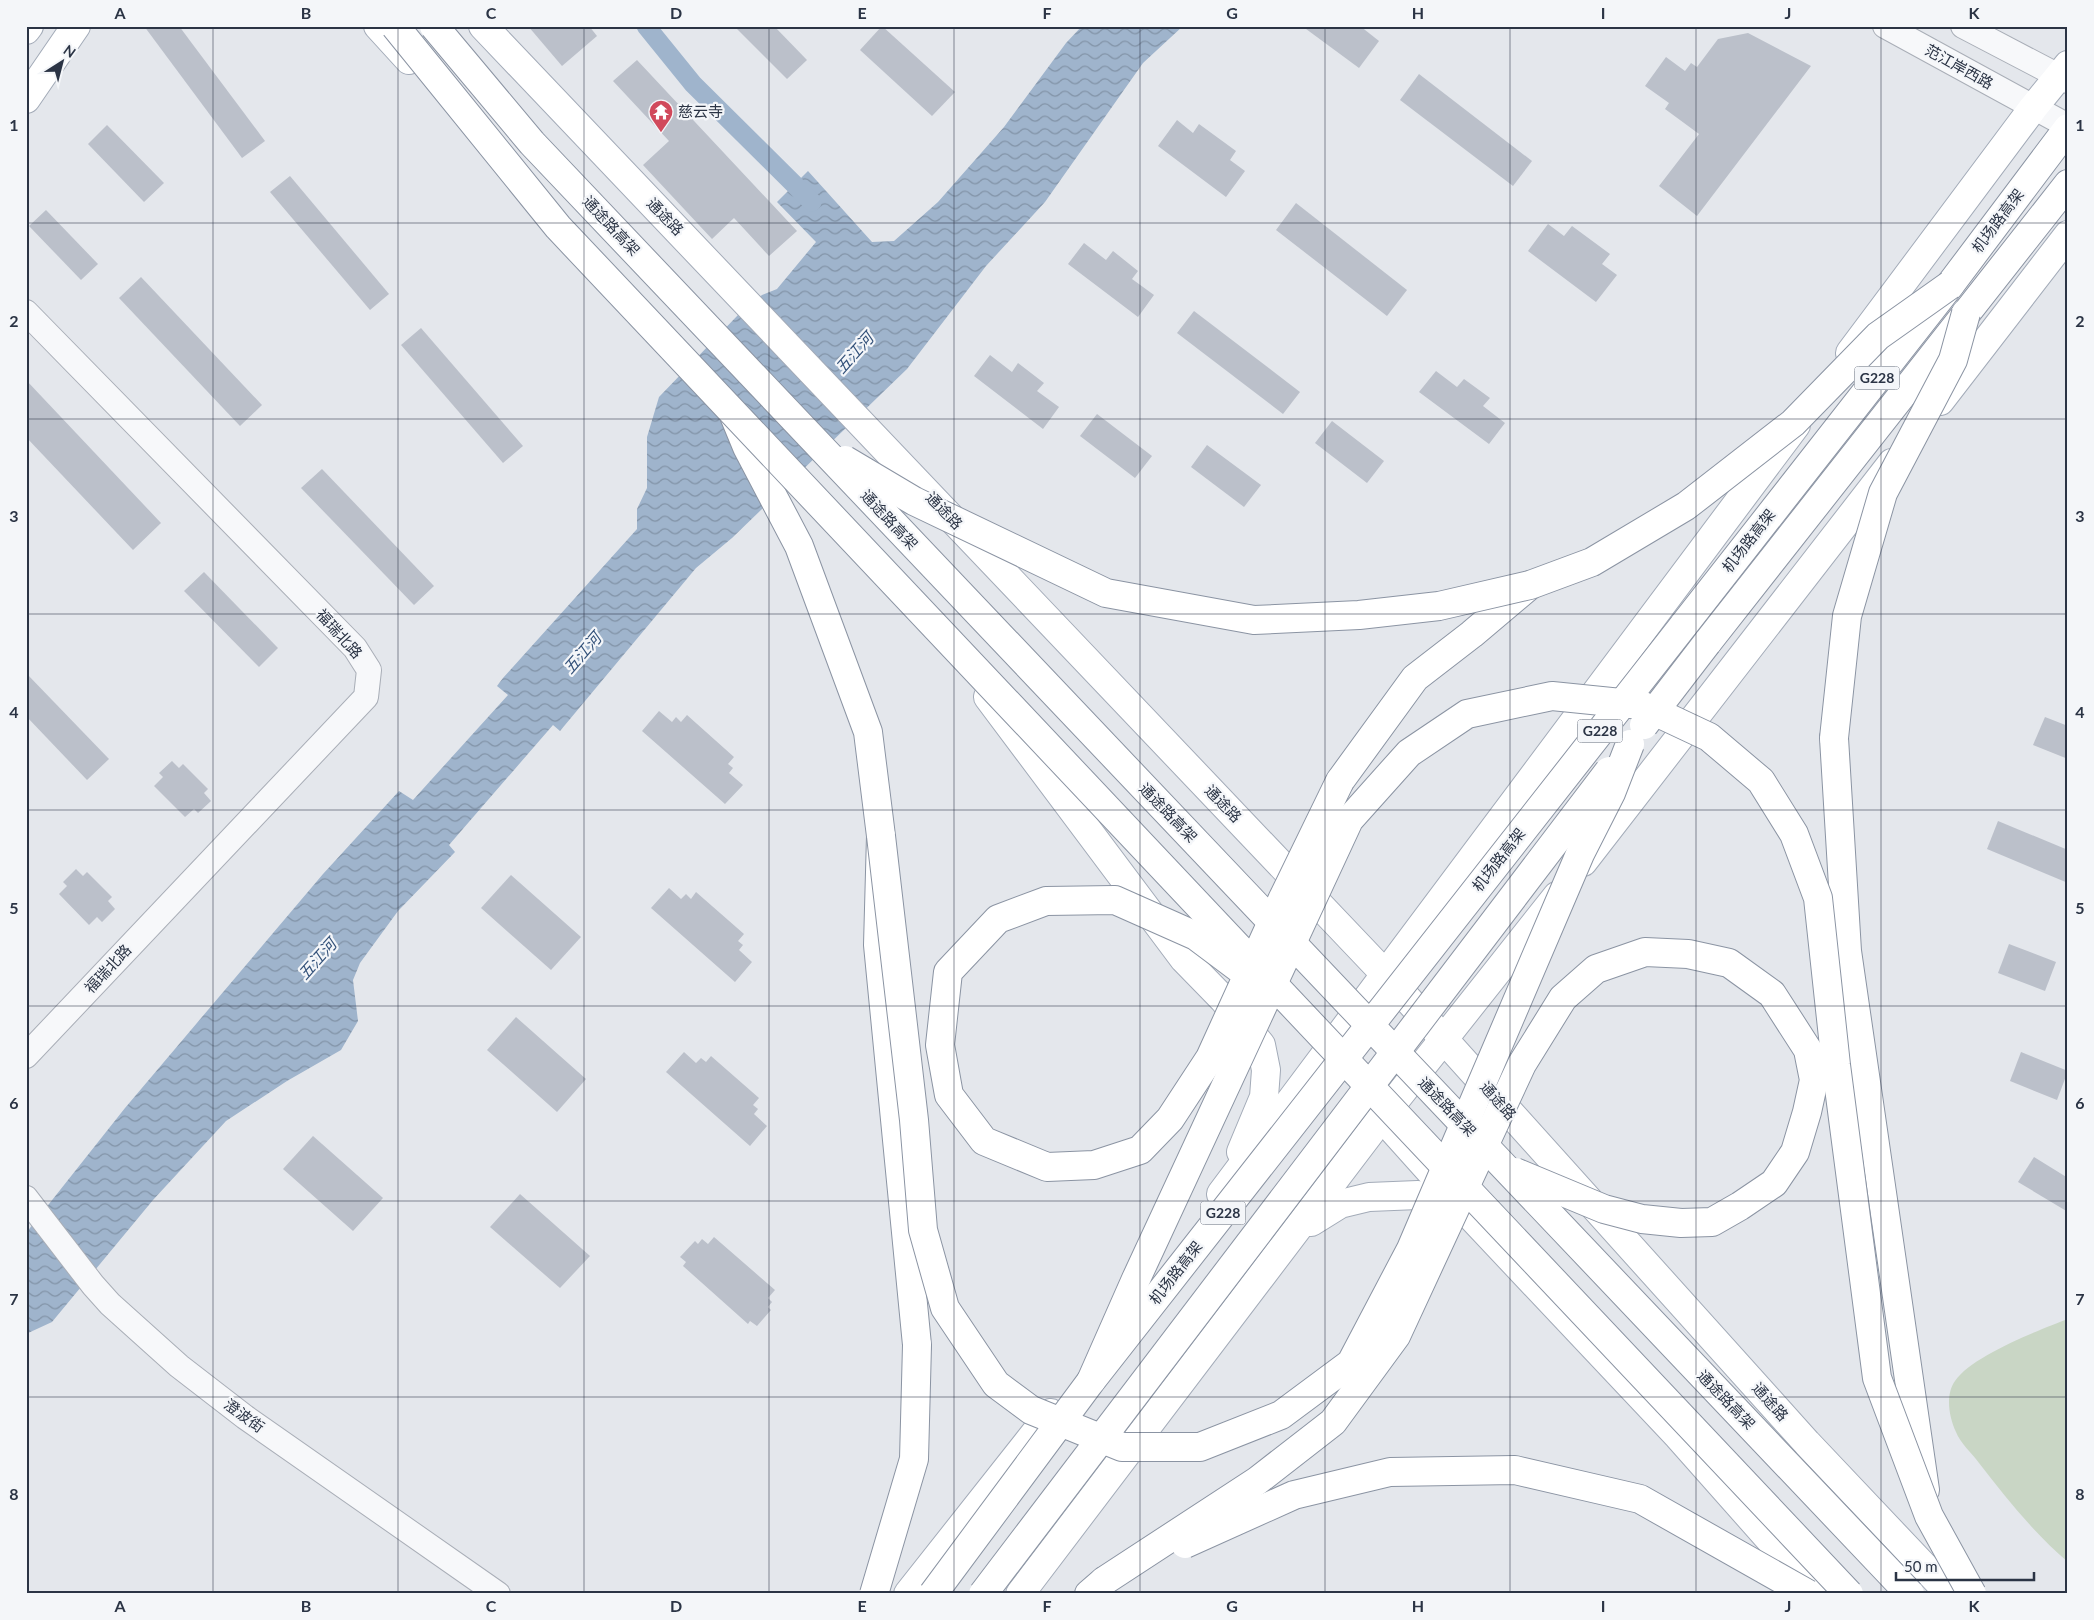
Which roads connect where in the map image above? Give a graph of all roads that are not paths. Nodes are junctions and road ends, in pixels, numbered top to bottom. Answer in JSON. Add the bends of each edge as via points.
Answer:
{"nodes":[{"id":1,"x":29,"y":26,"type":"edge"},
{"id":2,"x":76,"y":26,"type":"edge"},
{"id":3,"x":378,"y":26,"type":"edge"},
{"id":4,"x":395,"y":26,"type":"edge"},
{"id":5,"x":434,"y":26,"type":"edge"},
{"id":6,"x":483,"y":26,"type":"edge"},
{"id":7,"x":1885,"y":26,"type":"edge"},
{"id":8,"x":1963,"y":26,"type":"edge"},
{"id":9,"x":26,"y":30,"type":"edge"},
{"id":10,"x":2065,"y":74,"type":"edge"},
{"id":11,"x":26,"y":99,"type":"edge"},
{"id":12,"x":2033,"y":108,"type":"junction"},
{"id":13,"x":2068,"y":127,"type":"edge"},
{"id":14,"x":2068,"y":184,"type":"edge"},
{"id":15,"x":2068,"y":235,"type":"edge"},
{"id":16,"x":1950,"y":285,"type":"junction"},
{"id":17,"x":26,"y":312,"type":"edge"},
{"id":18,"x":1966,"y":313,"type":"junction"},
{"id":19,"x":735,"y":420,"type":"junction"},
{"id":20,"x":816,"y":442,"type":"junction"},
{"id":21,"x":1530,"y":585,"type":"junction"},
{"id":22,"x":986,"y":694,"type":"junction"},
{"id":23,"x":1630,"y":744,"type":"junction"},
{"id":24,"x":881,"y":836,"type":"junction"},
{"id":25,"x":1386,"y":975,"type":"junction"},
{"id":26,"x":1307,"y":1020,"type":"junction"},
{"id":27,"x":1444,"y":1041,"type":"junction"},
{"id":28,"x":26,"y":1056,"type":"edge"},
{"id":29,"x":1325,"y":1056,"type":"junction"},
{"id":30,"x":1382,"y":1118,"type":"junction"},
{"id":31,"x":1505,"y":1167,"type":"junction"},
{"id":32,"x":1226,"y":1188,"type":"junction"},
{"id":33,"x":32,"y":1206,"type":"edge"},
{"id":34,"x":1464,"y":1209,"type":"junction"},
{"id":35,"x":1299,"y":1229,"type":"junction"},
{"id":36,"x":1091,"y":1381,"type":"junction"},
{"id":37,"x":1929,"y":1516,"type":"junction"},
{"id":38,"x":1096,"y":1587,"type":"edge"},
{"id":39,"x":498,"y":1594,"type":"edge"},
{"id":40,"x":874,"y":1594,"type":"edge"},
{"id":41,"x":908,"y":1594,"type":"edge"},
{"id":42,"x":933,"y":1594,"type":"edge"},
{"id":43,"x":983,"y":1594,"type":"edge"},
{"id":44,"x":1020,"y":1594,"type":"edge"},
{"id":45,"x":1808,"y":1594,"type":"edge"},
{"id":46,"x":1818,"y":1594,"type":"edge"},
{"id":47,"x":1849,"y":1594,"type":"edge"},
{"id":48,"x":1910,"y":1594,"type":"edge"},
{"id":49,"x":1950,"y":1594,"type":"edge"},
{"id":50,"x":1972,"y":1594,"type":"edge"}],
"edges":[{"from":1,"to":9,"type":"main road"},
{"from":2,"to":11,"type":"main road"},
{"from":3,"to":19,"type":"main road"},
{"from":4,"to":19,"type":"main road","bridge":true,"via":[[558,227]]},
{"from":5,"to":20,"type":"main road","name":"通途路高架","bridge":true,"via":[[532,143]]},
{"from":6,"to":25,"type":"main road","name":"通途路"},
{"from":7,"to":12,"type":"street","name":"范江岸西路"},
{"from":8,"to":10,"type":"street"},
{"from":10,"to":12,"type":"main road"},
{"from":12,"to":13,"type":"street","name":"范江岸西路"},
{"from":12,"to":25,"type":"main road"},
{"from":13,"to":16,"type":"main road","name":"机场路高架","number":"G228"},
{"from":14,"to":18,"type":"main road","name":"机场路高架","number":"G228"},
{"from":15,"to":27,"type":"main road"},
{"from":16,"to":21,"type":"main road","bridge":true,"via":[[1878,336],[1793,423],[1686,506],[1592,562]]},
{"from":16,"to":36,"type":"main road","name":"机场路高架","number":"G228","bridge":true},
{"from":17,"to":28,"type":"street","name":"福瑞北路","via":[[355,648],[370,670],[366,698]]},
{"from":18,"to":23,"type":"main road","name":"机场路高架","number":"G228","bridge":true},
{"from":18,"to":37,"type":"main road","bridge":true,"via":[[1953,360],[1883,493],[1847,616],[1834,738],[1846,951]]},
{"from":19,"to":22,"type":"main road"},
{"from":19,"to":24,"type":"main road","via":[[799,546],[868,732]]},
{"from":19,"to":26,"type":"main road","bridge":true},
{"from":20,"to":21,"type":"main road","bridge":true,"via":[[914,501],[1106,593],[1254,620],[1360,616],[1430,607]]},
{"from":20,"to":31,"type":"main road","name":"通途路高架","bridge":true},
{"from":21,"to":26,"type":"main road","bridge":true,"via":[[1415,678],[1340,781],[1282,900],[1258,952],[1254,961],[1250,970],[1246,979],[1210,1058],[1170,1119],[1140,1150],[1094,1165],[1047,1167],[984,1141],[949,1096],[940,1045],[948,972],[998,919],[1046,901],[1114,900],[1196,936],[1212,948],[1244,972],[1252,978]]},
{"from":22,"to":29,"type":"main road"},
{"from":22,"to":32,"type":"main road","via":[[1184,959],[1224,1000],[1261,1046],[1266,1070],[1264,1097]]},
{"from":23,"to":24,"type":"main road","bridge":true,"via":[[1411,1249],[1352,1363],[1281,1415],[1200,1448],[1122,1447],[1031,1410],[996,1384],[945,1308],[923,1230],[914,1120]]},
{"from":23,"to":43,"type":"main road","name":"机场路高架","number":"G228","bridge":true},
{"from":24,"to":40,"type":"main road","bridge":true,"via":[[878,945],[917,1345],[914,1459]]},
{"from":25,"to":27,"type":"main road","name":"通途路"},
{"from":25,"to":29,"type":"main road"},
{"from":26,"to":47,"type":"main road","bridge":true},
{"from":27,"to":30,"type":"main road"},
{"from":27,"to":49,"type":"main road","name":"通途路","via":[[1807,1443]]},
{"from":29,"to":30,"type":"main road"},
{"from":29,"to":32,"type":"main road"},
{"from":30,"to":34,"type":"main road"},
{"from":30,"to":35,"type":"main road"},
{"from":31,"to":38,"type":"main road","bridge":true,"via":[[1604,1209],[1642,1220],[1712,1222],[1774,1183],[1795,1152],[1814,1080],[1808,1050],[1772,994],[1728,963],[1688,954],[1645,952],[1596,969],[1562,998],[1522,1064],[1396,1336],[1333,1422],[1257,1482]]},
{"from":31,"to":48,"type":"main road","name":"通途路高架","bridge":true},
{"from":32,"to":41,"type":"main road"},
{"from":33,"to":39,"type":"street","name":"澄波街","via":[[93,1286],[178,1366],[245,1417]]},
{"from":34,"to":35,"type":"main road","via":[[1418,1195],[1369,1197],[1340,1204]]},
{"from":34,"to":46,"type":"main road","via":[[1678,1436]]},
{"from":35,"to":44,"type":"main road"},
{"from":36,"to":37,"type":"main road","bridge":true,"via":[[1349,820],[1409,753],[1467,714],[1552,696],[1641,705],[1710,737],[1761,781],[1794,834],[1818,898],[1876,1378]]},
{"from":36,"to":42,"type":"main road","name":"机场路高架","number":"G228","bridge":true},
{"from":37,"to":50,"type":"main road","bridge":true},
{"from":38,"to":45,"type":"main road","bridge":true,"via":[[1294,1495],[1390,1472],[1515,1470],[1640,1499]]}]}
